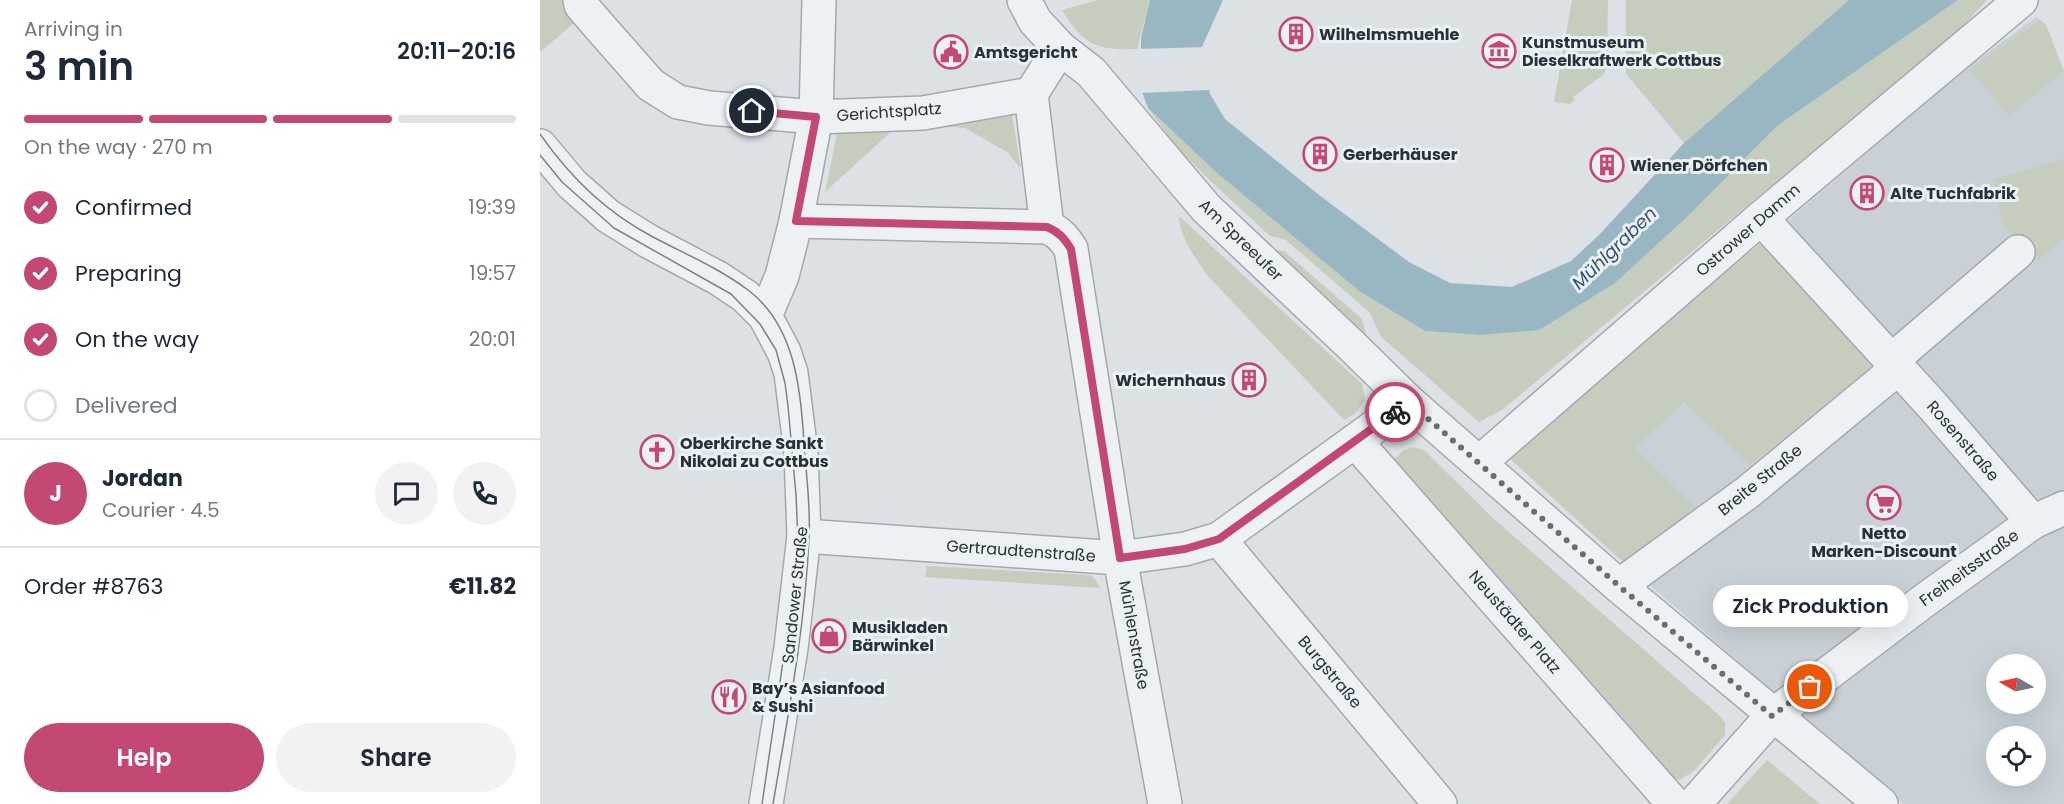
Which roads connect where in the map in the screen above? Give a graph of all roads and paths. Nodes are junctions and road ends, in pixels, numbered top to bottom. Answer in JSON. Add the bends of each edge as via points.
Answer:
{"nodes":[{"id":1,"x":580,"y":0,"type":"edge"},
{"id":2,"x":819,"y":0,"type":"edge"},
{"id":3,"x":1024,"y":0,"type":"edge"},
{"id":4,"x":2021,"y":0,"type":"edge"},
{"id":5,"x":1060,"y":48,"type":"junction"},
{"id":6,"x":1031,"y":94,"type":"junction"},
{"id":7,"x":816,"y":117,"type":"junction"},
{"id":8,"x":540,"y":146,"type":"edge"},
{"id":9,"x":1761,"y":218,"type":"junction"},
{"id":10,"x":796,"y":221,"type":"junction"},
{"id":11,"x":1047,"y":227,"type":"junction"},
{"id":12,"x":2018,"y":252,"type":"dead end"},
{"id":13,"x":765,"y":316,"type":"junction"},
{"id":14,"x":1894,"y":365,"type":"junction"},
{"id":15,"x":1409,"y":402,"type":"junction"},
{"id":16,"x":1355,"y":441,"type":"junction"},
{"id":17,"x":1479,"y":463,"type":"junction"},
{"id":18,"x":2064,"y":508,"type":"edge"},
{"id":19,"x":2033,"y":522,"type":"junction"},
{"id":20,"x":804,"y":536,"type":"junction"},
{"id":21,"x":1219,"y":539,"type":"junction"},
{"id":22,"x":1120,"y":558,"type":"junction"},
{"id":23,"x":1619,"y":586,"type":"junction"},
{"id":24,"x":1772,"y":716,"type":"junction"},
{"id":25,"x":766,"y":804,"type":"edge"},
{"id":26,"x":1166,"y":804,"type":"edge"},
{"id":27,"x":1440,"y":804,"type":"edge"},
{"id":28,"x":1674,"y":804,"type":"edge"},
{"id":29,"x":1694,"y":804,"type":"edge"},
{"id":30,"x":1881,"y":804,"type":"edge"}],
"edges":[{"from":1,"to":7,"type":"street","via":[[651,85],[678,102]]},
{"from":2,"to":7,"type":"street"},
{"from":3,"to":5,"type":"street","name":"Am Spreeufer","via":[[1035,21]]},
{"from":4,"to":9,"type":"street","name":"Ostrower Damm"},
{"from":5,"to":6,"type":"street"},
{"from":5,"to":15,"type":"street","name":"Am Spreeufer","via":[[1091,72],[1206,208]]},
{"from":6,"to":7,"type":"street","name":"Gerichtsplatz","via":[[922,113]]},
{"from":6,"to":11,"type":"street"},
{"from":7,"to":10,"type":"street","name":"Gerichtsplatz"},
{"from":8,"to":13,"type":"street","name":"Sandower Straße","via":[[572,184],[608,216],[737,289]]},
{"from":9,"to":14,"type":"street","name":"Rosenstraße"},
{"from":9,"to":17,"type":"street","name":"Ostrower Damm"},
{"from":10,"to":11,"type":"street"},
{"from":10,"to":13,"type":"street","name":"Gerichtsplatz","via":[[782,276]]},
{"from":11,"to":22,"type":"street","name":"Mühlenstraße","via":[[1065,239],[1071,249]]},
{"from":12,"to":14,"type":"street"},
{"from":13,"to":20,"type":"street","name":"Sandower Straße","via":[[791,373],[801,453]]},
{"from":14,"to":19,"type":"street","name":"Rosenstraße"},
{"from":14,"to":23,"type":"street","name":"Breite Straße","via":[[1748,492]]},
{"from":15,"to":16,"type":"street","name":"Gertraudtenstraße"},
{"from":15,"to":17,"type":"street","name":"Am Spreeufer"},
{"from":16,"to":21,"type":"street","name":"Gertraudtenstraße"},
{"from":16,"to":28,"type":"street","name":"Neustädter Platz"},
{"from":17,"to":23,"type":"street"},
{"from":18,"to":19,"type":"street","name":"Freiheitsstraße"},
{"from":19,"to":24,"type":"street","name":"Freiheitsstraße"},
{"from":20,"to":22,"type":"street","name":"Gertraudtenstraße"},
{"from":20,"to":25,"type":"street","name":"Sandower Straße"},
{"from":21,"to":22,"type":"street","name":"Gertraudtenstraße","via":[[1185,549]]},
{"from":21,"to":27,"type":"street","name":"Burgstraße"},
{"from":22,"to":26,"type":"street","name":"Mühlenstraße"},
{"from":23,"to":24,"type":"street"},
{"from":24,"to":29,"type":"street","name":"Freiheitsstraße"},
{"from":24,"to":30,"type":"street"}]}
